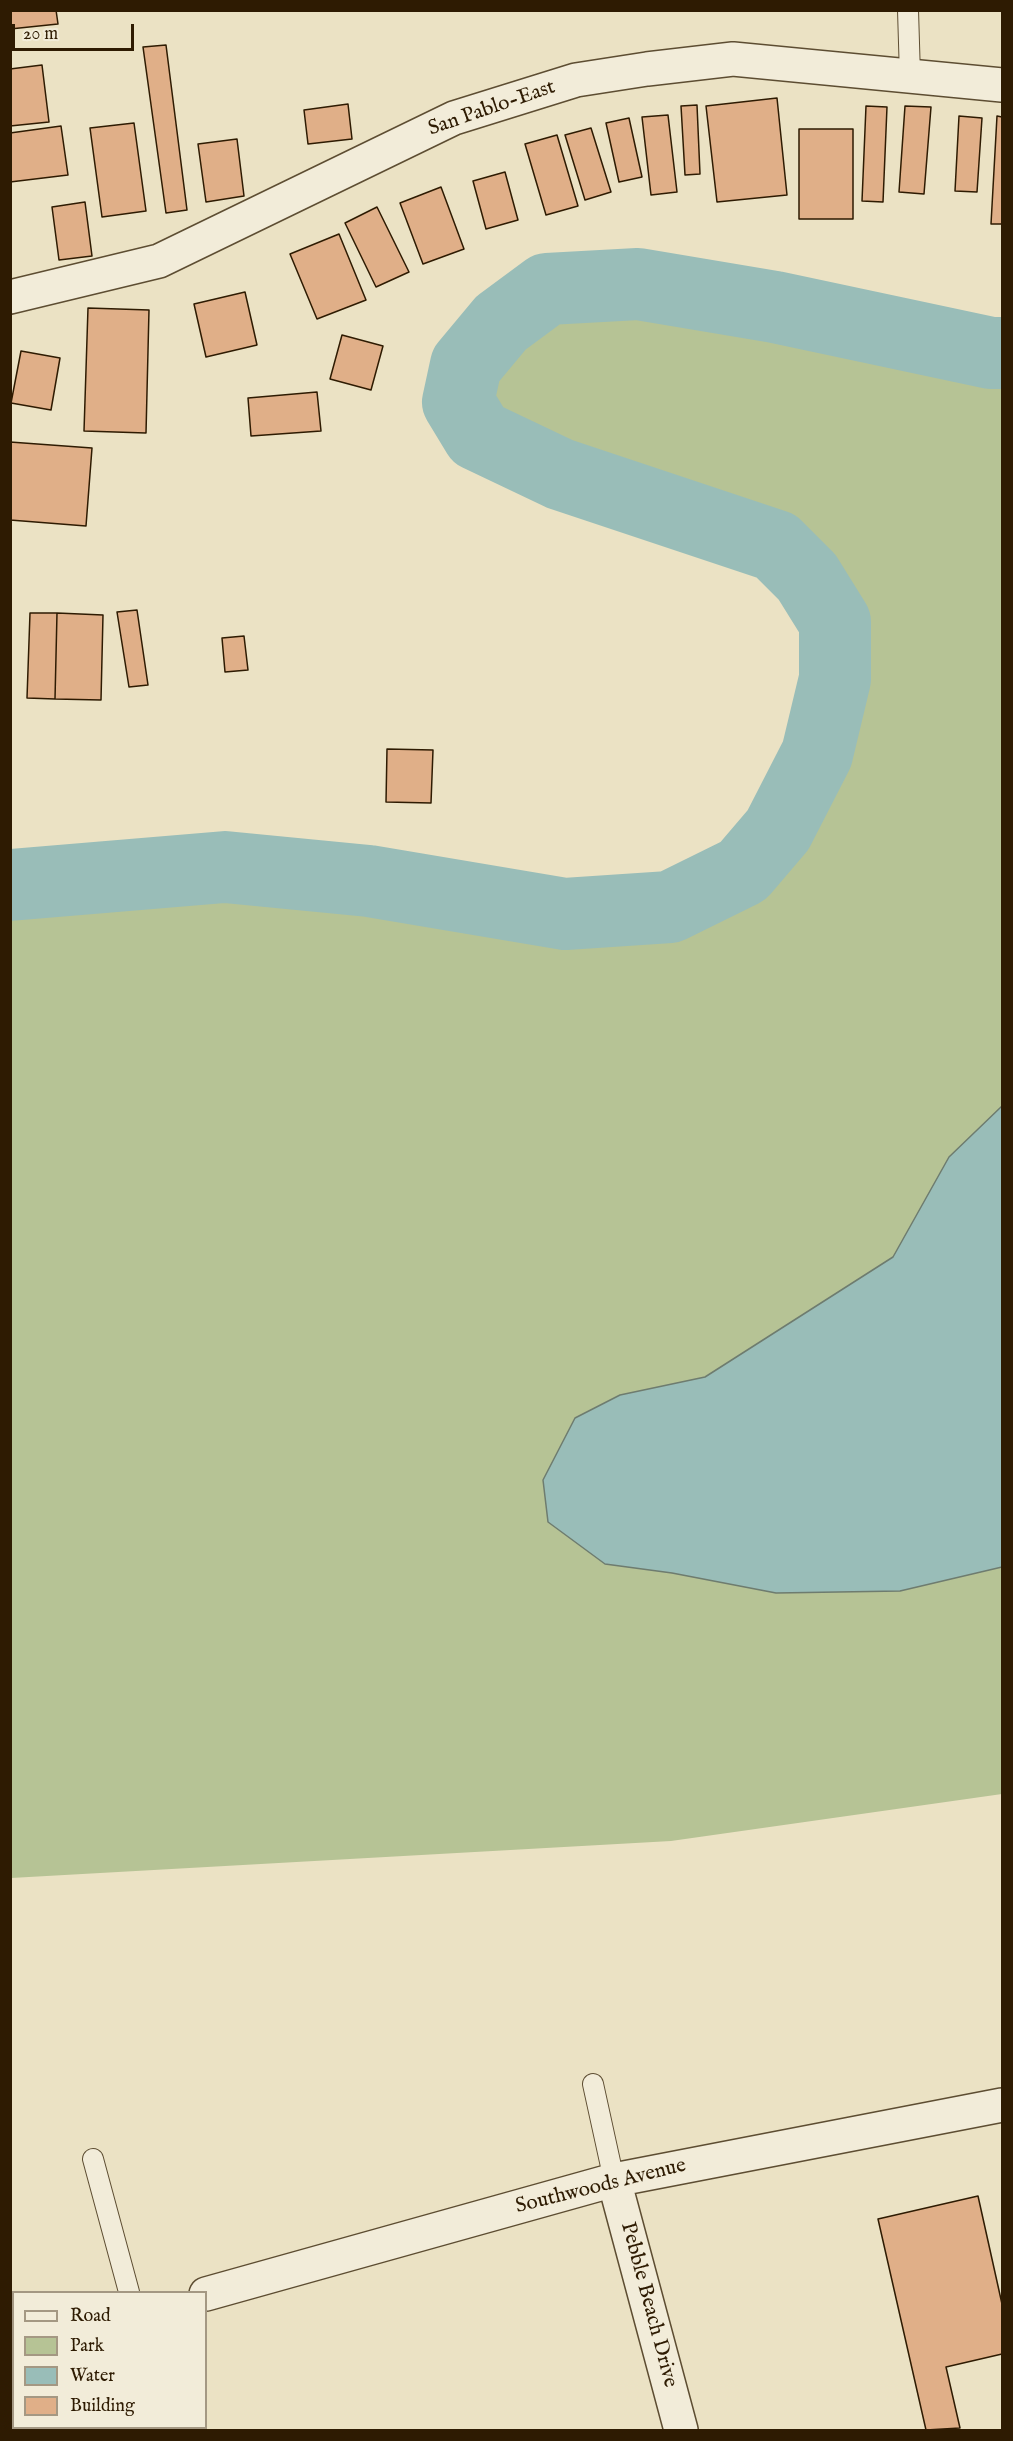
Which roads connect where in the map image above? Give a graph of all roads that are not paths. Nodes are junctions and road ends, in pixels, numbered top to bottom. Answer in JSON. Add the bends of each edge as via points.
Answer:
{"nodes":[{"id":1,"x":908,"y":10,"type":"edge"},
{"id":2,"x":910,"y":76,"type":"junction"},
{"id":3,"x":1002,"y":85,"type":"edge"},
{"id":4,"x":10,"y":297,"type":"edge"},
{"id":5,"x":593,"y":2084,"type":"dead end"},
{"id":6,"x":1002,"y":2105,"type":"edge"},
{"id":7,"x":93,"y":2159,"type":"dead end"},
{"id":8,"x":614,"y":2180,"type":"junction"},
{"id":9,"x":129,"y":2291,"type":"edge"},
{"id":10,"x":207,"y":2294,"type":"edge"},
{"id":11,"x":681,"y":2430,"type":"edge"}],
"edges":[{"from":1,"to":2,"type":"lane"},
{"from":2,"to":3,"type":"street","name":"San Pablo-East"},
{"from":2,"to":4,"type":"street","name":"San Pablo-East","via":[[733,59],[576,80],[454,118],[159,261]]},
{"from":5,"to":8,"type":"lane"},
{"from":6,"to":8,"type":"street","name":"Southwoods Avenue"},
{"from":7,"to":9,"type":"lane"},
{"from":8,"to":10,"type":"street","name":"Southwoods Avenue"},
{"from":8,"to":11,"type":"street","name":"Pebble Beach Drive"}]}
